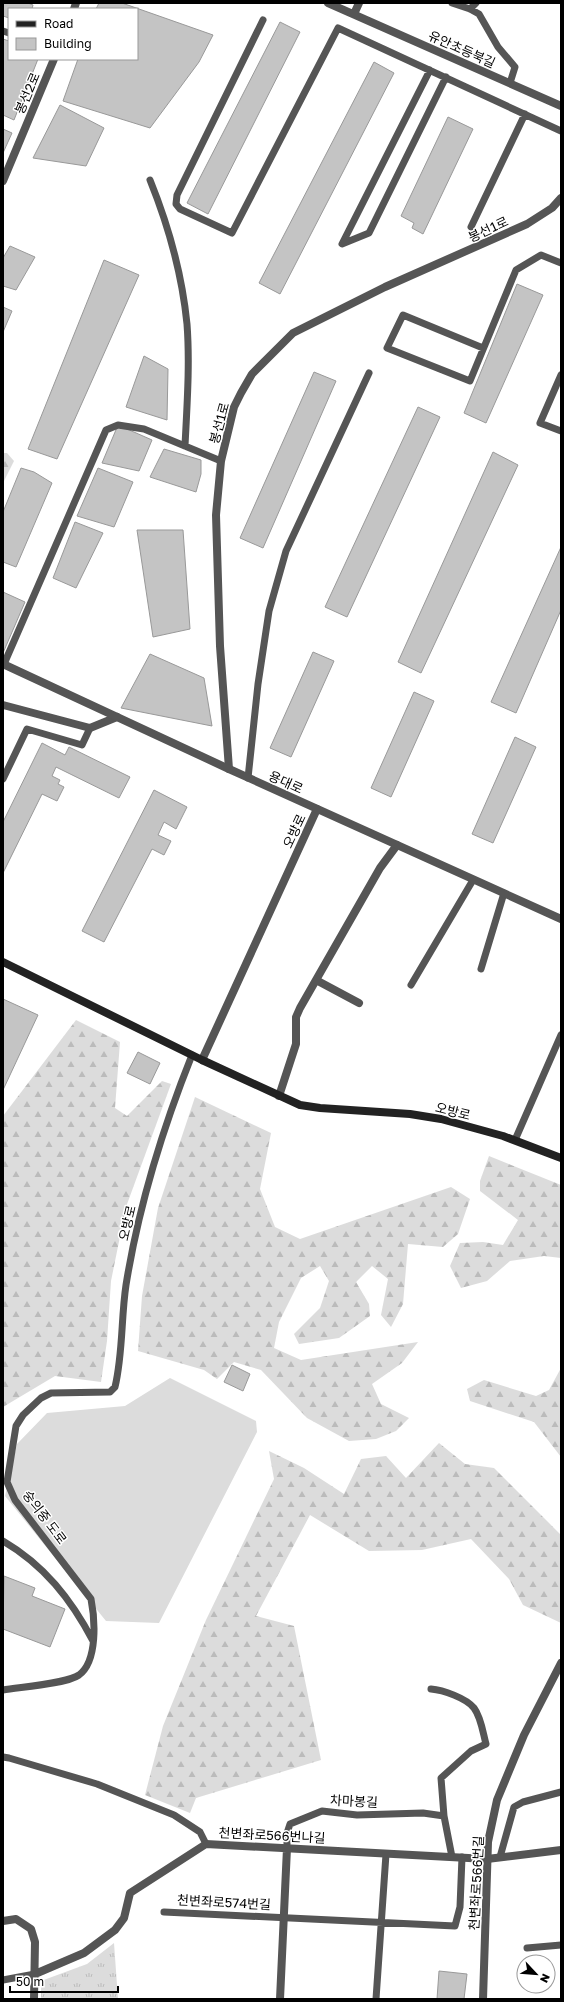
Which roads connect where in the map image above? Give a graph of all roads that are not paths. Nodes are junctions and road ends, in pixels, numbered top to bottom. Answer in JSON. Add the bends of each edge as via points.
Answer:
{"nodes":[{"id":1,"x":328,"y":3,"type":"edge"},
{"id":2,"x":359,"y":3,"type":"edge"},
{"id":3,"x":452,"y":3,"type":"edge"},
{"id":4,"x":476,"y":3,"type":"edge"},
{"id":5,"x":470,"y":9,"type":"junction"},
{"id":6,"x":354,"y":14,"type":"junction"},
{"id":7,"x":263,"y":20,"type":"dead end"},
{"id":8,"x":54,"y":60,"type":"edge"},
{"id":9,"x":430,"y":70,"type":"junction"},
{"id":10,"x":446,"y":77,"type":"junction"},
{"id":11,"x":510,"y":83,"type":"junction"},
{"id":12,"x":561,"y":106,"type":"edge"},
{"id":13,"x":525,"y":114,"type":"junction"},
{"id":14,"x":561,"y":131,"type":"edge"},
{"id":15,"x":150,"y":180,"type":"dead end"},
{"id":16,"x":3,"y":181,"type":"edge"},
{"id":17,"x":560,"y":200,"type":"edge"},
{"id":18,"x":471,"y":227,"type":"dead end"},
{"id":19,"x":561,"y":263,"type":"edge"},
{"id":20,"x":483,"y":348,"type":"junction"},
{"id":21,"x":369,"y":373,"type":"dead end"},
{"id":22,"x":561,"y":375,"type":"edge"},
{"id":23,"x":561,"y":431,"type":"edge"},
{"id":24,"x":185,"y":446,"type":"junction"},
{"id":25,"x":221,"y":461,"type":"junction"},
{"id":26,"x":3,"y":664,"type":"edge"},
{"id":27,"x":3,"y":705,"type":"edge"},
{"id":28,"x":117,"y":717,"type":"junction"},
{"id":29,"x":90,"y":728,"type":"junction"},
{"id":30,"x":228,"y":769,"type":"junction"},
{"id":31,"x":248,"y":778,"type":"junction"},
{"id":32,"x":3,"y":780,"type":"edge"},
{"id":33,"x":317,"y":809,"type":"junction"},
{"id":34,"x":397,"y":845,"type":"junction"},
{"id":35,"x":474,"y":880,"type":"junction"},
{"id":36,"x":504,"y":894,"type":"junction"},
{"id":37,"x":561,"y":919,"type":"edge"},
{"id":38,"x":3,"y":962,"type":"edge"},
{"id":39,"x":481,"y":969,"type":"dead end"},
{"id":40,"x":316,"y":980,"type":"junction"},
{"id":41,"x":411,"y":985,"type":"dead end"},
{"id":42,"x":359,"y":1003,"type":"dead end"},
{"id":43,"x":561,"y":1035,"type":"edge"},
{"id":44,"x":192,"y":1055,"type":"junction"},
{"id":45,"x":202,"y":1060,"type":"junction"},
{"id":46,"x":279,"y":1096,"type":"junction"},
{"id":47,"x":515,"y":1140,"type":"junction"},
{"id":48,"x":561,"y":1158,"type":"edge"},
{"id":49,"x":102,"y":1392,"type":"joint"},
{"id":50,"x":3,"y":1542,"type":"edge"},
{"id":51,"x":93,"y":1641,"type":"junction"},
{"id":52,"x":561,"y":1663,"type":"edge"},
{"id":53,"x":431,"y":1688,"type":"dead end"},
{"id":54,"x":3,"y":1690,"type":"edge"},
{"id":55,"x":3,"y":1758,"type":"edge"},
{"id":56,"x":561,"y":1792,"type":"edge"},
{"id":57,"x":444,"y":1816,"type":"junction"},
{"id":58,"x":206,"y":1844,"type":"junction"},
{"id":59,"x":287,"y":1848,"type":"junction"},
{"id":60,"x":561,"y":1850,"type":"edge"},
{"id":61,"x":386,"y":1854,"type":"junction"},
{"id":62,"x":452,"y":1857,"type":"junction"},
{"id":63,"x":462,"y":1857,"type":"junction"},
{"id":64,"x":500,"y":1857,"type":"junction"},
{"id":65,"x":487,"y":1859,"type":"junction"},
{"id":66,"x":164,"y":1912,"type":"dead end"},
{"id":67,"x":284,"y":1917,"type":"junction"},
{"id":68,"x":3,"y":1921,"type":"edge"},
{"id":69,"x":381,"y":1923,"type":"junction"},
{"id":70,"x":561,"y":1945,"type":"edge"},
{"id":71,"x":526,"y":1948,"type":"dead end"},
{"id":72,"x":35,"y":1974,"type":"junction"},
{"id":73,"x":3,"y":1980,"type":"edge"},
{"id":74,"x":34,"y":1999,"type":"edge"},
{"id":75,"x":280,"y":1999,"type":"edge"},
{"id":76,"x":376,"y":1999,"type":"edge"},
{"id":77,"x":483,"y":1999,"type":"edge"}],
"edges":[{"from":1,"to":6,"type":"street","name":"유안초등북길"},
{"from":2,"to":6,"type":"street"},
{"from":3,"to":5,"type":"lane"},
{"from":4,"to":5,"type":"lane"},
{"from":5,"to":11,"type":"lane","via":[[479,14],[498,47],[515,67]]},
{"from":6,"to":11,"type":"street","name":"유안초등북길"},
{"from":7,"to":9,"type":"lane","via":[[177,195],[176,204],[180,209],[232,233],[338,28]]},
{"from":8,"to":16,"type":"street","name":"봉선2로"},
{"from":9,"to":10,"type":"lane"},
{"from":9,"to":10,"type":"lane","via":[[342,244],[369,233]]},
{"from":10,"to":13,"type":"lane"},
{"from":11,"to":12,"type":"street","name":"유안초등북길"},
{"from":13,"to":14,"type":"lane"},
{"from":13,"to":18,"type":"lane"},
{"from":15,"to":24,"type":"lane","via":[[172,243],[186,317],[188,369]]},
{"from":17,"to":25,"type":"street","name":"봉선1로","via":[[527,224],[385,286],[293,333],[252,374],[241,393],[234,407]]},
{"from":19,"to":20,"type":"lane","via":[[541,255],[516,270]]},
{"from":20,"to":20,"type":"lane","via":[[470,381],[387,348],[403,316]]},
{"from":21,"to":31,"type":"lane","via":[[286,551],[270,612],[258,684]]},
{"from":22,"to":23,"type":"lane","via":[[540,423]]},
{"from":24,"to":25,"type":"lane"},
{"from":24,"to":26,"type":"lane","via":[[144,429],[118,425],[106,430]]},
{"from":25,"to":30,"type":"street","name":"봉선1로","via":[[216,515],[217,569]]},
{"from":26,"to":28,"type":"street","name":"용대로"},
{"from":27,"to":29,"type":"street"},
{"from":28,"to":29,"type":"street"},
{"from":28,"to":30,"type":"street","name":"용대로"},
{"from":29,"to":32,"type":"lane","via":[[82,745],[27,729]]},
{"from":30,"to":31,"type":"street","name":"용대로"},
{"from":31,"to":33,"type":"street","name":"용대로"},
{"from":33,"to":34,"type":"street","name":"용대로"},
{"from":33,"to":45,"type":"street","name":"오방로"},
{"from":34,"to":35,"type":"street","name":"용대로"},
{"from":34,"to":40,"type":"street","via":[[380,868]]},
{"from":35,"to":36,"type":"street","name":"용대로"},
{"from":35,"to":41,"type":"lane"},
{"from":36,"to":37,"type":"street","name":"용대로"},
{"from":36,"to":39,"type":"lane"},
{"from":38,"to":44,"type":"main road","name":"오방로"},
{"from":40,"to":42,"type":"street"},
{"from":40,"to":46,"type":"street","via":[[296,1017],[296,1044]]},
{"from":43,"to":47,"type":"lane"},
{"from":44,"to":45,"type":"main road","name":"오방로"},
{"from":44,"to":49,"type":"lane","name":"오방로","via":[[168,1115],[138,1223],[126,1285],[115,1387],[110,1392]]},
{"from":45,"to":46,"type":"main road","name":"오방로"},
{"from":46,"to":47,"type":"main road","name":"오방로","via":[[300,1105],[320,1108],[410,1114],[441,1119]]},
{"from":47,"to":48,"type":"main road","name":"오방로"},
{"from":49,"to":51,"type":"lane","name":"숭의중 도로","via":[[51,1393],[41,1398],[22,1415],[16,1426],[7,1482],[15,1500],[90,1599],[95,1619]]},
{"from":50,"to":51,"type":"lane","via":[[38,1566],[60,1588]]},
{"from":51,"to":54,"type":"lane","name":"숭의중 도로","via":[[87,1665],[78,1676]]},
{"from":52,"to":65,"type":"street","name":"천변좌로566번길","via":[[524,1735],[497,1800]]},
{"from":53,"to":57,"type":"lane","via":[[451,1694],[472,1706],[486,1744],[471,1751],[441,1778]]},
{"from":55,"to":58,"type":"lane","via":[[97,1784],[174,1815],[200,1832]]},
{"from":56,"to":64,"type":"lane","via":[[522,1802],[514,1807]]},
{"from":57,"to":59,"type":"lane","name":"차마봉길","via":[[424,1813],[357,1815],[322,1811],[290,1824]]},
{"from":57,"to":62,"type":"lane"},
{"from":58,"to":59,"type":"street","name":"천변좌로566번나길"},
{"from":58,"to":72,"type":"street","name":"천변좌로566번나길","via":[[130,1893],[124,1918],[115,1930],[84,1953]]},
{"from":59,"to":61,"type":"street","name":"천변좌로566번나길"},
{"from":59,"to":67,"type":"street","name":"천변좌로574번길"},
{"from":60,"to":64,"type":"street","name":"천변좌로566번나길"},
{"from":61,"to":62,"type":"street","name":"천변좌로566번나길"},
{"from":61,"to":69,"type":"lane"},
{"from":62,"to":63,"type":"street","name":"천변좌로566번나길"},
{"from":63,"to":65,"type":"street","name":"천변좌로566번나길"},
{"from":63,"to":69,"type":"lane","via":[[460,1907],[455,1926]]},
{"from":64,"to":65,"type":"street","name":"천변좌로566번나길"},
{"from":65,"to":77,"type":"street","name":"천변좌로566번길"},
{"from":66,"to":67,"type":"lane","name":"천변좌로574번길"},
{"from":67,"to":69,"type":"lane"},
{"from":67,"to":75,"type":"street","name":"천변좌로574번길"},
{"from":68,"to":72,"type":"street","via":[[16,1919],[31,1929],[35,1942]]},
{"from":69,"to":76,"type":"lane"},
{"from":70,"to":71,"type":"lane"},
{"from":72,"to":73,"type":"lane"},
{"from":72,"to":74,"type":"street"}]}
